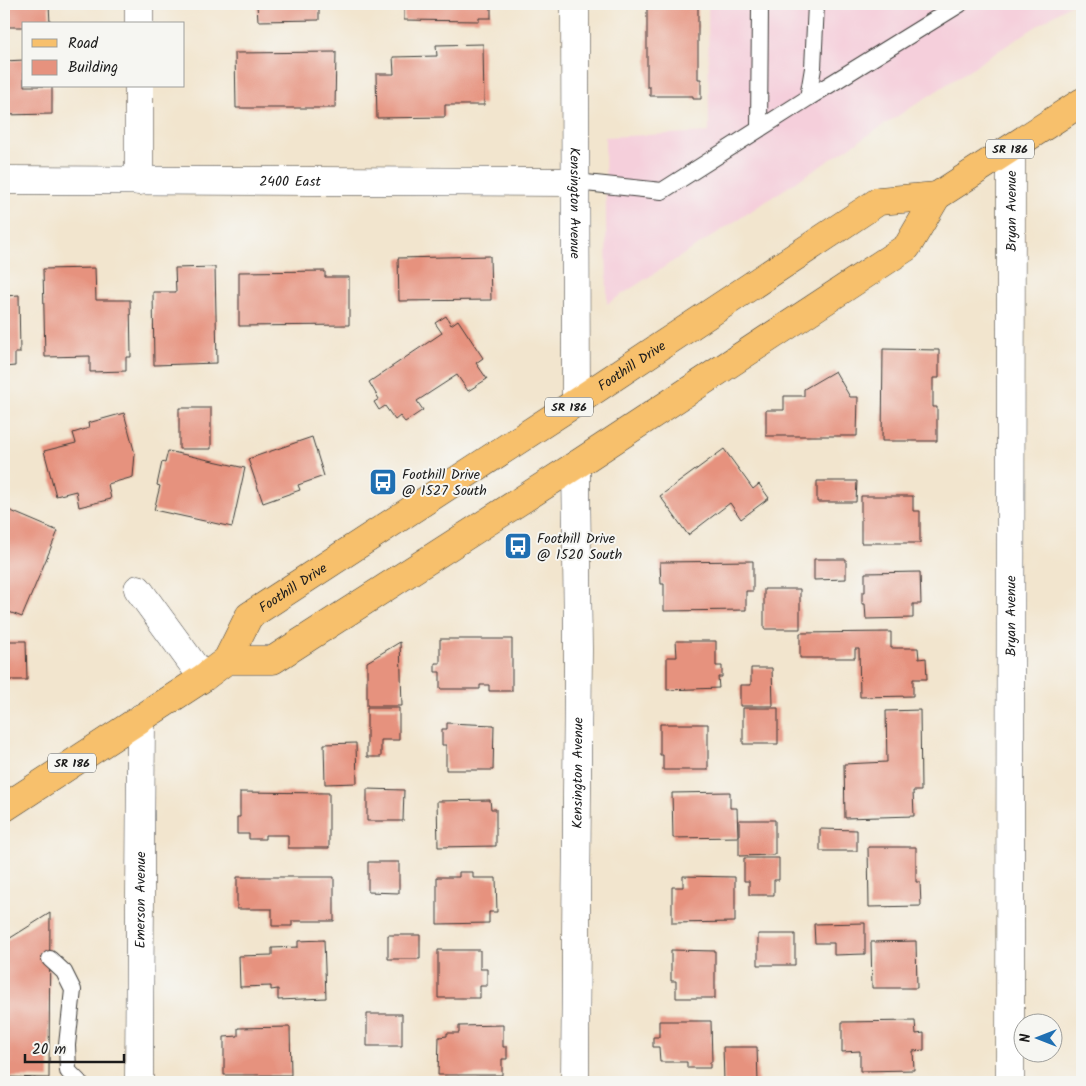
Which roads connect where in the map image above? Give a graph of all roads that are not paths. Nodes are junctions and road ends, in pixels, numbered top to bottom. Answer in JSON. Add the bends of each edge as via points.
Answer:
{"nodes":[{"id":1,"x":139,"y":4,"type":"edge"},
{"id":2,"x":575,"y":4,"type":"edge"},
{"id":3,"x":760,"y":4,"type":"edge"},
{"id":4,"x":816,"y":4,"type":"edge"},
{"id":5,"x":960,"y":4,"type":"edge"},
{"id":6,"x":139,"y":22,"type":"edge"},
{"id":7,"x":139,"y":88,"type":"edge"},
{"id":8,"x":808,"y":98,"type":"junction"},
{"id":9,"x":1082,"y":102,"type":"edge"},
{"id":10,"x":759,"y":129,"type":"junction"},
{"id":11,"x":1011,"y":149,"type":"junction"},
{"id":12,"x":4,"y":180,"type":"edge"},
{"id":13,"x":139,"y":180,"type":"junction"},
{"id":14,"x":576,"y":182,"type":"junction"},
{"id":15,"x":938,"y":196,"type":"junction"},
{"id":16,"x":576,"y":402,"type":"junction"},
{"id":17,"x":576,"y":465,"type":"junction"},
{"id":18,"x":138,"y":590,"type":"dead end"},
{"id":19,"x":227,"y":660,"type":"junction"},
{"id":20,"x":203,"y":678,"type":"junction"},
{"id":21,"x":141,"y":718,"type":"junction"},
{"id":22,"x":4,"y":808,"type":"edge"},
{"id":23,"x":50,"y":958,"type":"dead end"},
{"id":24,"x":79,"y":1082,"type":"edge"},
{"id":25,"x":138,"y":1082,"type":"edge"},
{"id":26,"x":575,"y":1082,"type":"edge"},
{"id":27,"x":1010,"y":1082,"type":"edge"}],
"edges":[{"from":1,"to":6,"type":"street"},
{"from":2,"to":14,"type":"street","name":"Kensington Avenue"},
{"from":3,"to":10,"type":"lane"},
{"from":4,"to":8,"type":"lane"},
{"from":5,"to":8,"type":"lane"},
{"from":7,"to":13,"type":"street"},
{"from":8,"to":10,"type":"lane"},
{"from":9,"to":11,"type":"main road","name":"Foothill Drive","number":"SR 186"},
{"from":10,"to":14,"type":"lane","via":[[662,191]]},
{"from":11,"to":15,"type":"main road","name":"Foothill Drive","number":"SR 186"},
{"from":11,"to":27,"type":"street","name":"Bryan Avenue"},
{"from":12,"to":13,"type":"street","name":"2400 East"},
{"from":13,"to":14,"type":"street","name":"2400 East"},
{"from":14,"to":16,"type":"street","name":"Kensington Avenue"},
{"from":15,"to":16,"type":"main road","name":"Foothill Drive","number":"SR 186","via":[[879,201]]},
{"from":15,"to":17,"type":"main road","name":"Foothill Drive","number":"SR 186","via":[[907,247]]},
{"from":16,"to":19,"type":"main road","name":"Foothill Drive","number":"SR 186","via":[[249,616]]},
{"from":17,"to":19,"type":"main road","name":"Foothill Drive","number":"SR 186","via":[[273,660]]},
{"from":17,"to":26,"type":"street","name":"Kensington Avenue"},
{"from":18,"to":20,"type":"street"},
{"from":19,"to":20,"type":"main road","name":"Foothill Drive","number":"SR 186"},
{"from":20,"to":21,"type":"main road","name":"Foothill Drive","number":"SR 186"},
{"from":21,"to":22,"type":"main road","name":"Foothill Drive","number":"SR 186"},
{"from":21,"to":25,"type":"street","name":"Emerson Avenue"},
{"from":23,"to":24,"type":"lane","via":[[64,972],[73,990],[67,1045],[68,1070]]}]}
